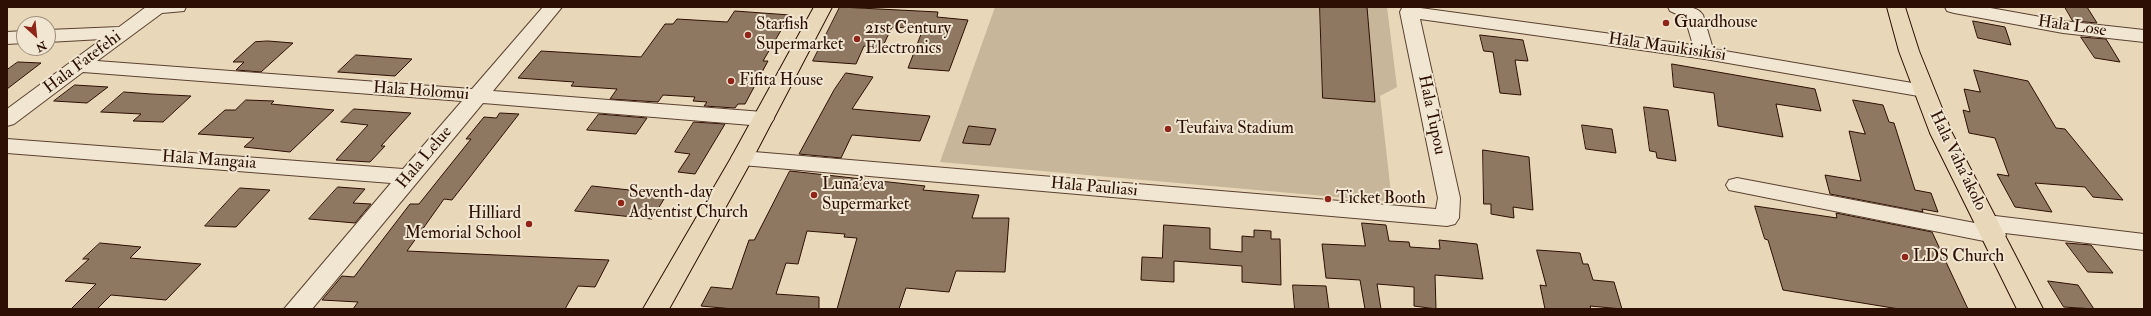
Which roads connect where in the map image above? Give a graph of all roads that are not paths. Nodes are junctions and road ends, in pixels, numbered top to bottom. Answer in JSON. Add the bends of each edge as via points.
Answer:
{"nodes":[{"id":1,"x":158,"y":7,"type":"edge"},
{"id":2,"x":177,"y":7,"type":"edge"},
{"id":3,"x":553,"y":7,"type":"edge"},
{"id":4,"x":823,"y":7,"type":"edge"},
{"id":5,"x":1677,"y":7,"type":"edge"},
{"id":6,"x":1896,"y":7,"type":"edge"},
{"id":7,"x":1954,"y":7,"type":"edge"},
{"id":8,"x":1698,"y":11,"type":"edge"},
{"id":9,"x":1409,"y":12,"type":"joint"},
{"id":10,"x":125,"y":32,"type":"junction"},
{"id":11,"x":56,"y":36,"type":"edge"},
{"id":12,"x":2144,"y":36,"type":"edge"},
{"id":13,"x":1705,"y":53,"type":"junction"},
{"id":14,"x":80,"y":66,"type":"junction"},
{"id":15,"x":1924,"y":91,"type":"junction"},
{"id":16,"x":477,"y":96,"type":"junction"},
{"id":17,"x":7,"y":119,"type":"edge"},
{"id":18,"x":763,"y":119,"type":"junction"},
{"id":19,"x":7,"y":146,"type":"edge"},
{"id":20,"x":742,"y":158,"type":"junction"},
{"id":21,"x":410,"y":177,"type":"junction"},
{"id":22,"x":1737,"y":185,"type":"dead end"},
{"id":23,"x":1447,"y":218,"type":"joint"},
{"id":24,"x":1990,"y":229,"type":"junction"},
{"id":25,"x":2144,"y":242,"type":"edge"},
{"id":26,"x":297,"y":309,"type":"edge"},
{"id":27,"x":656,"y":309,"type":"edge"},
{"id":28,"x":2030,"y":309,"type":"edge"}],
"edges":[{"from":1,"to":2,"type":"street"},
{"from":1,"to":10,"type":"street","name":"Hala Fatefehi"},
{"from":3,"to":16,"type":"street","name":"Hala Lelue"},
{"from":4,"to":18,"type":"main road"},
{"from":5,"to":8,"type":"street"},
{"from":6,"to":15,"type":"main road","name":"Hala Vaha'akolo"},
{"from":7,"to":12,"type":"street","name":"Hala Lose","via":[[2063,27]]},
{"from":8,"to":13,"type":"street"},
{"from":9,"to":13,"type":"street","name":"Hala Mauikisikisi"},
{"from":9,"to":23,"type":"street","name":"Hala Tupou","via":[[1449,198]]},
{"from":10,"to":11,"type":"street"},
{"from":10,"to":14,"type":"street","name":"Hala Fatefehi"},
{"from":13,"to":15,"type":"street","name":"Hala Mauikisikisi"},
{"from":14,"to":16,"type":"street","name":"Hala Holomui"},
{"from":14,"to":17,"type":"street","name":"Hala Fatefehi"},
{"from":15,"to":24,"type":"main road","name":"Hala Vaha'akolo","via":[[1941,133]]},
{"from":16,"to":18,"type":"street","name":"Hala Holomui"},
{"from":16,"to":21,"type":"street","name":"Hala Lelue"},
{"from":18,"to":20,"type":"main road"},
{"from":19,"to":21,"type":"street","name":"Hala Mangaia"},
{"from":20,"to":23,"type":"street","name":"Hala Pauliasi"},
{"from":20,"to":27,"type":"main road"},
{"from":21,"to":26,"type":"street","name":"Hala Lelue"},
{"from":22,"to":24,"type":"street"},
{"from":24,"to":25,"type":"street"},
{"from":24,"to":28,"type":"main road","name":"Hala Vaha'akolo"}]}
